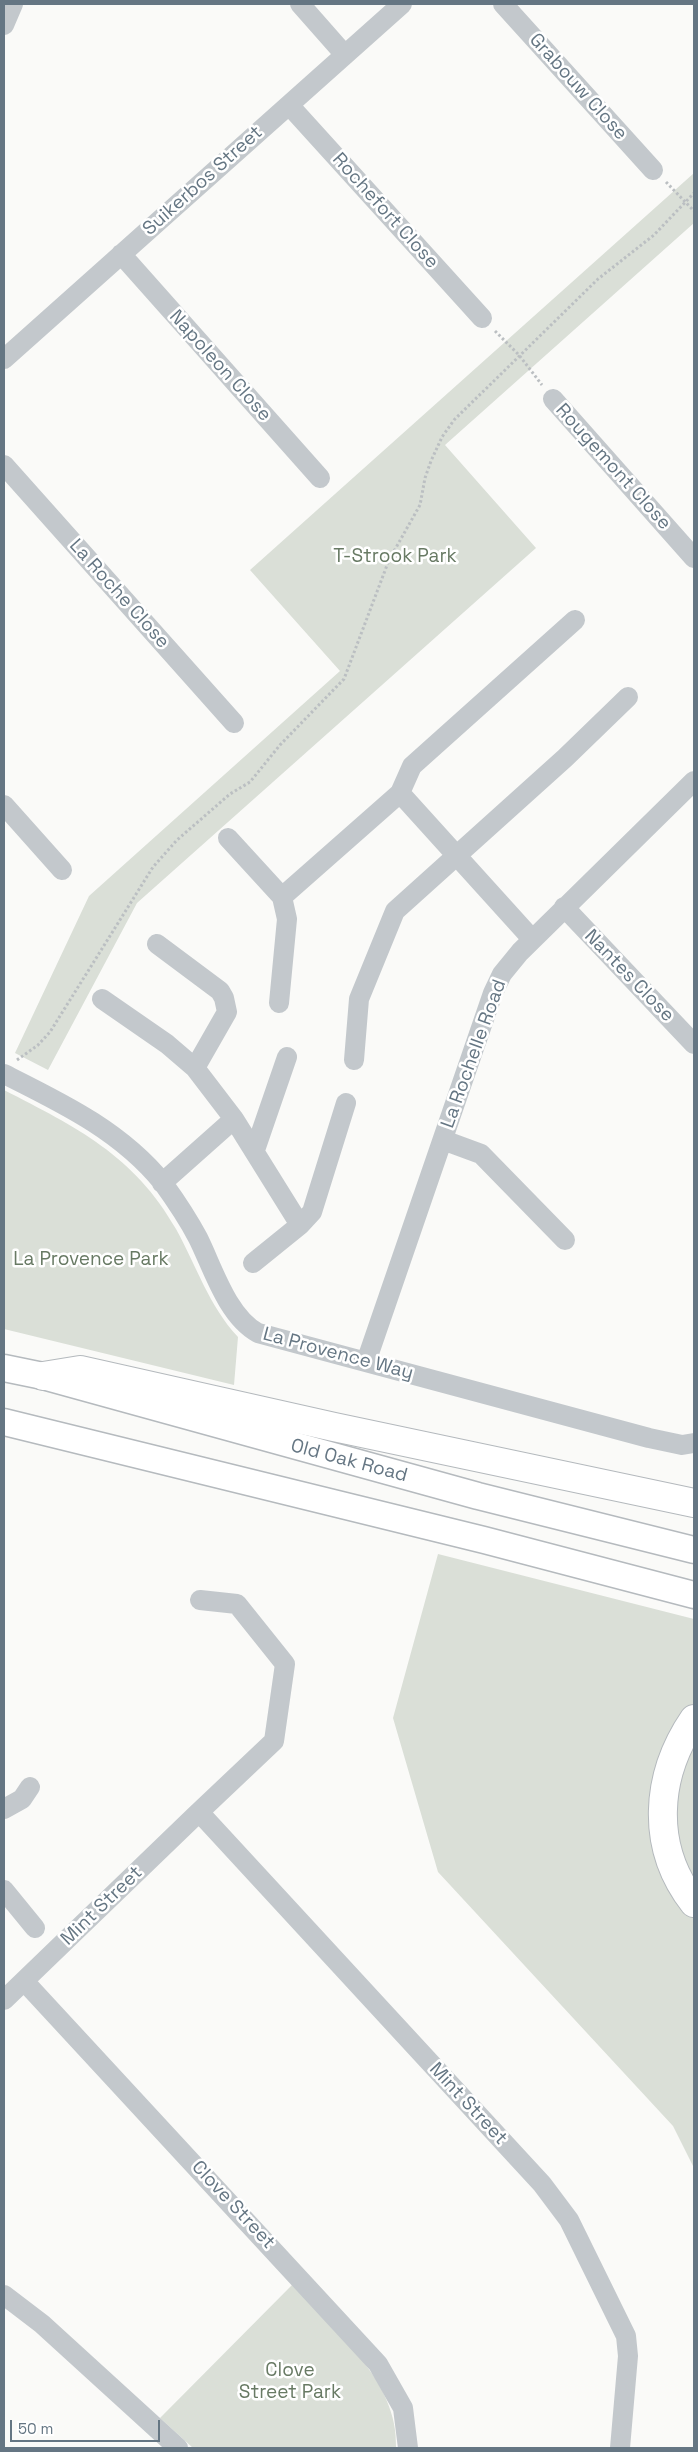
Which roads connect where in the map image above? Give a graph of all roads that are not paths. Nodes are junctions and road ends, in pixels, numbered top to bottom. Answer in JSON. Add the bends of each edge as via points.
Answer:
{"nodes":[{"id":1,"x":13,"y":4,"type":"edge"},
{"id":2,"x":300,"y":4,"type":"edge"},
{"id":3,"x":402,"y":4,"type":"edge"},
{"id":4,"x":503,"y":4,"type":"edge"},
{"id":5,"x":4,"y":25,"type":"edge"},
{"id":6,"x":345,"y":55,"type":"junction"},
{"id":7,"x":288,"y":105,"type":"junction"},
{"id":8,"x":653,"y":170,"type":"road end"},
{"id":9,"x":121,"y":254,"type":"junction"},
{"id":10,"x":482,"y":318,"type":"road end"},
{"id":11,"x":4,"y":359,"type":"edge"},
{"id":12,"x":552,"y":399,"type":"road end"},
{"id":13,"x":4,"y":465,"type":"edge"},
{"id":14,"x":320,"y":478,"type":"dead end"},
{"id":15,"x":694,"y":558,"type":"edge"},
{"id":16,"x":575,"y":620,"type":"dead end"},
{"id":17,"x":628,"y":697,"type":"dead end"},
{"id":18,"x":234,"y":723,"type":"dead end"},
{"id":19,"x":694,"y":781,"type":"edge"},
{"id":20,"x":400,"y":793,"type":"junction"},
{"id":21,"x":4,"y":805,"type":"edge"},
{"id":22,"x":228,"y":838,"type":"dead end"},
{"id":23,"x":457,"y":856,"type":"junction"},
{"id":24,"x":62,"y":870,"type":"dead end"},
{"id":25,"x":282,"y":897,"type":"junction"},
{"id":26,"x":564,"y":907,"type":"junction"},
{"id":27,"x":532,"y":939,"type":"junction"},
{"id":28,"x":157,"y":944,"type":"dead end"},
{"id":29,"x":102,"y":999,"type":"dead end"},
{"id":30,"x":279,"y":1003,"type":"dead end"},
{"id":31,"x":694,"y":1044,"type":"edge"},
{"id":32,"x":287,"y":1057,"type":"dead end"},
{"id":33,"x":354,"y":1060,"type":"dead end"},
{"id":34,"x":195,"y":1068,"type":"junction"},
{"id":35,"x":5,"y":1074,"type":"edge"},
{"id":36,"x":346,"y":1103,"type":"dead end"},
{"id":37,"x":234,"y":1119,"type":"junction"},
{"id":38,"x":443,"y":1140,"type":"junction"},
{"id":39,"x":255,"y":1150,"type":"junction"},
{"id":40,"x":162,"y":1182,"type":"junction"},
{"id":41,"x":300,"y":1225,"type":"junction"},
{"id":42,"x":565,"y":1240,"type":"dead end"},
{"id":43,"x":253,"y":1263,"type":"dead end"},
{"id":44,"x":366,"y":1362,"type":"junction"},
{"id":45,"x":4,"y":1368,"type":"edge"},
{"id":46,"x":43,"y":1376,"type":"junction"},
{"id":47,"x":4,"y":1422,"type":"edge"},
{"id":48,"x":694,"y":1442,"type":"edge"},
{"id":49,"x":694,"y":1503,"type":"edge"},
{"id":50,"x":694,"y":1550,"type":"edge"},
{"id":51,"x":694,"y":1595,"type":"edge"},
{"id":52,"x":200,"y":1600,"type":"dead end"},
{"id":53,"x":694,"y":1719,"type":"edge"},
{"id":54,"x":30,"y":1787,"type":"dead end"},
{"id":55,"x":4,"y":1809,"type":"edge"},
{"id":56,"x":199,"y":1812,"type":"junction"},
{"id":57,"x":4,"y":1890,"type":"edge"},
{"id":58,"x":694,"y":1904,"type":"edge"},
{"id":59,"x":35,"y":1928,"type":"dead end"},
{"id":60,"x":24,"y":1980,"type":"junction"},
{"id":61,"x":4,"y":2000,"type":"edge"},
{"id":62,"x":4,"y":2295,"type":"edge"},
{"id":63,"x":178,"y":2448,"type":"edge"},
{"id":64,"x":408,"y":2448,"type":"edge"},
{"id":65,"x":620,"y":2448,"type":"edge"}],
"edges":[{"from":1,"to":5,"type":"street"},
{"from":2,"to":6,"type":"street"},
{"from":3,"to":6,"type":"street","name":"Suikerbos Street"},
{"from":4,"to":8,"type":"street","name":"Grabouw Close"},
{"from":6,"to":7,"type":"street","name":"Suikerbos Street"},
{"from":7,"to":9,"type":"street","name":"Suikerbos Street"},
{"from":7,"to":10,"type":"street","name":"Rochefort Close"},
{"from":9,"to":11,"type":"street","name":"Suikerbos Street"},
{"from":9,"to":14,"type":"street","name":"Napoleon Close"},
{"from":12,"to":15,"type":"street","name":"Rougemont Close"},
{"from":13,"to":18,"type":"street","name":"La Roche Close"},
{"from":16,"to":20,"type":"street","via":[[412,766]]},
{"from":17,"to":23,"type":"street"},
{"from":19,"to":26,"type":"street","name":"La Rochelle Road"},
{"from":20,"to":23,"type":"street"},
{"from":20,"to":25,"type":"street"},
{"from":21,"to":24,"type":"street"},
{"from":22,"to":25,"type":"street"},
{"from":23,"to":27,"type":"street"},
{"from":23,"to":33,"type":"street","via":[[391,916],[359,999]]},
{"from":25,"to":30,"type":"street","via":[[287,920]]},
{"from":26,"to":27,"type":"street","name":"La Rochelle Road"},
{"from":26,"to":31,"type":"street","name":"Nantes Close"},
{"from":27,"to":38,"type":"street","name":"La Rochelle Road","via":[[498,982]]},
{"from":28,"to":34,"type":"street","via":[[224,998],[227,1012]]},
{"from":29,"to":34,"type":"street","via":[[168,1044]]},
{"from":32,"to":39,"type":"street"},
{"from":34,"to":37,"type":"street"},
{"from":35,"to":40,"type":"street","name":"La Provence Way","via":[[104,1128],[135,1153]]},
{"from":36,"to":41,"type":"street","via":[[315,1206]]},
{"from":37,"to":39,"type":"street"},
{"from":37,"to":40,"type":"street"},
{"from":38,"to":42,"type":"street","via":[[481,1154]]},
{"from":38,"to":44,"type":"street","name":"La Rochelle Road"},
{"from":39,"to":41,"type":"street"},
{"from":40,"to":44,"type":"street","name":"La Provence Way","via":[[190,1223],[243,1324],[258,1333]]},
{"from":41,"to":43,"type":"street"},
{"from":44,"to":48,"type":"street","name":"La Provence Way","via":[[649,1438],[682,1445]]},
{"from":45,"to":46,"type":"main road","name":"Old Oak Road"},
{"from":46,"to":49,"type":"highway","via":[[80,1370]]},
{"from":46,"to":50,"type":"main road","name":"Old Oak Road","via":[[478,1496]]},
{"from":47,"to":51,"type":"main road"},
{"from":52,"to":56,"type":"street","name":"Mint Street","via":[[237,1604],[285,1664],[274,1741]]},
{"from":53,"to":58,"type":"highway","via":[[671,1762],[662,1809],[662,1829],[668,1856]]},
{"from":54,"to":55,"type":"street","via":[[22,1799]]},
{"from":56,"to":60,"type":"street","name":"Mint Street"},
{"from":56,"to":65,"type":"street","name":"Mint Street","via":[[561,2207],[626,2336],[628,2356]]},
{"from":57,"to":59,"type":"street"},
{"from":60,"to":61,"type":"street","name":"Mint Street"},
{"from":60,"to":64,"type":"street","name":"Clove Street","via":[[378,2364],[403,2408]]},
{"from":62,"to":63,"type":"street","via":[[42,2324]]}]}
